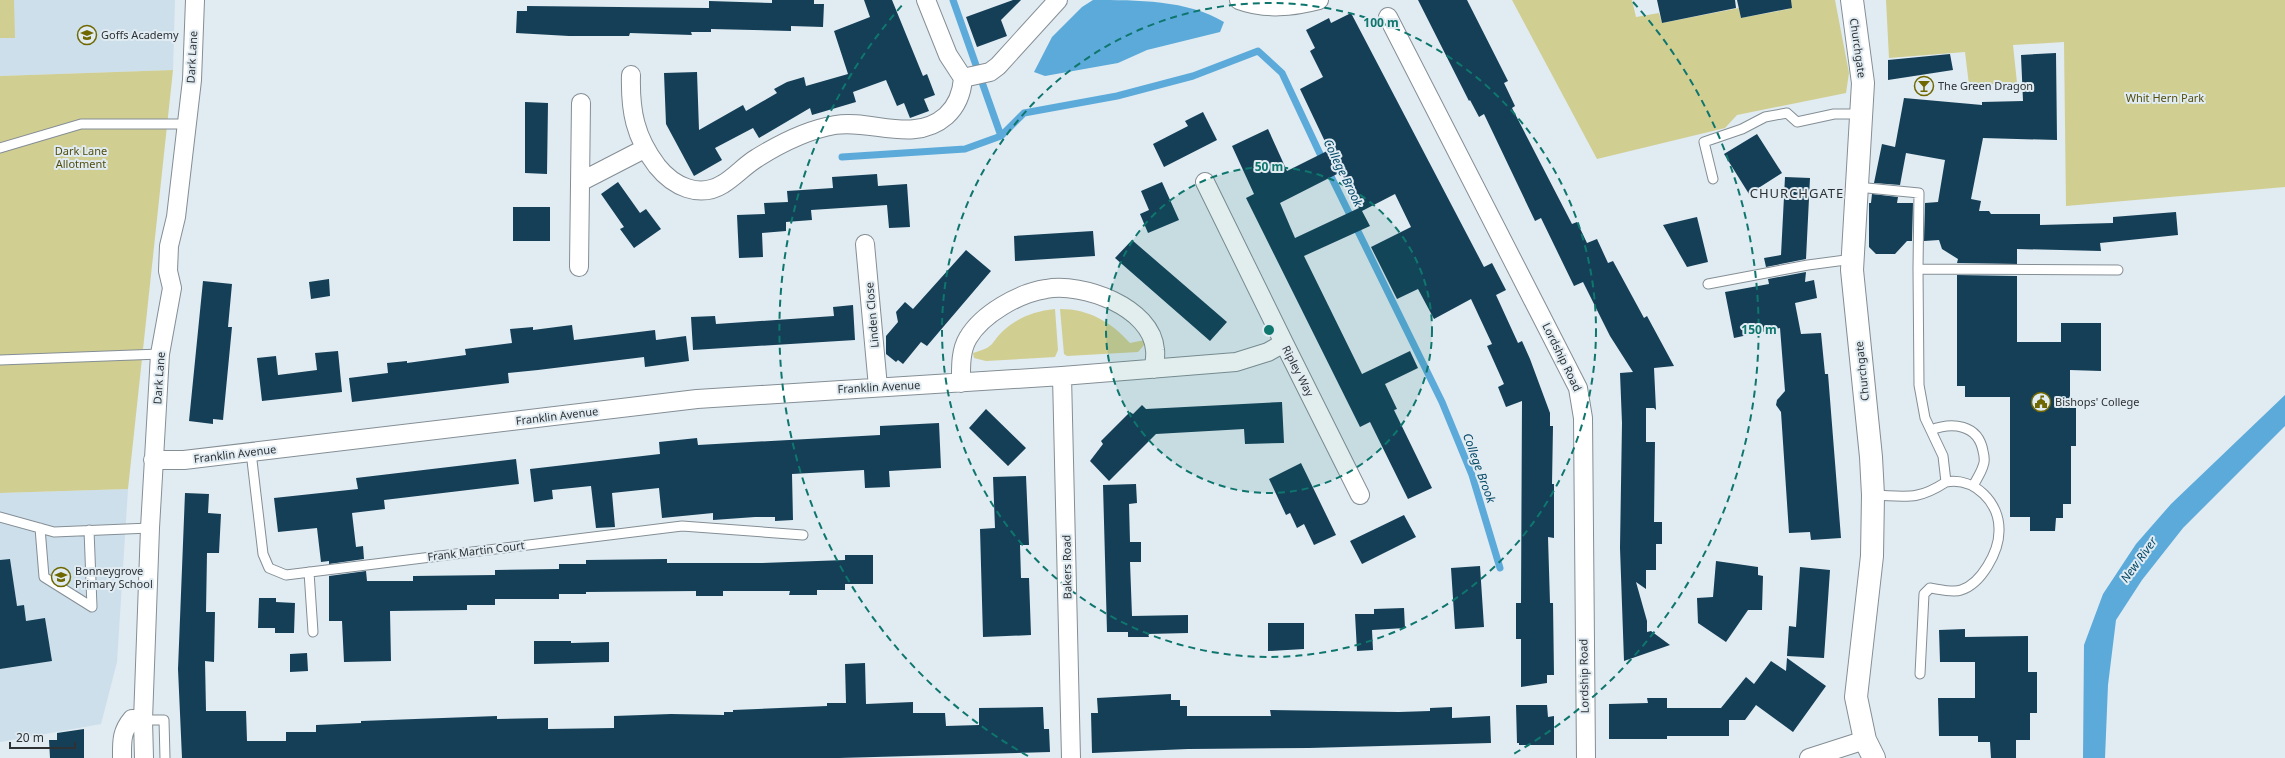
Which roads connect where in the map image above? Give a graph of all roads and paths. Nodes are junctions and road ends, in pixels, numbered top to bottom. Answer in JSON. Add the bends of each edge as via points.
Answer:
{"nodes":[{"id":1,"x":195,"y":0,"type":"edge"},
{"id":2,"x":926,"y":0,"type":"edge"},
{"id":3,"x":1058,"y":0,"type":"edge"},
{"id":4,"x":1239,"y":0,"type":"edge"},
{"id":5,"x":1319,"y":0,"type":"edge"},
{"id":6,"x":1852,"y":0,"type":"edge"},
{"id":7,"x":1388,"y":17,"type":"dead end"},
{"id":8,"x":631,"y":75,"type":"dead end"},
{"id":9,"x":973,"y":76,"type":"junction"},
{"id":10,"x":581,"y":103,"type":"dead end"},
{"id":11,"x":1862,"y":114,"type":"junction"},
{"id":12,"x":186,"y":124,"type":"junction"},
{"id":13,"x":0,"y":148,"type":"edge"},
{"id":14,"x":644,"y":149,"type":"junction"},
{"id":15,"x":1713,"y":178,"type":"dead end"},
{"id":16,"x":580,"y":182,"type":"junction"},
{"id":17,"x":1206,"y":182,"type":"dead end"},
{"id":18,"x":1857,"y":187,"type":"junction"},
{"id":19,"x":865,"y":244,"type":"dead end"},
{"id":20,"x":1853,"y":259,"type":"junction"},
{"id":21,"x":579,"y":267,"type":"dead end"},
{"id":22,"x":1918,"y":270,"type":"junction"},
{"id":23,"x":2118,"y":270,"type":"dead end"},
{"id":24,"x":1708,"y":284,"type":"dead end"},
{"id":25,"x":1284,"y":343,"type":"junction"},
{"id":26,"x":160,"y":354,"type":"junction"},
{"id":27,"x":0,"y":360,"type":"edge"},
{"id":28,"x":1154,"y":369,"type":"junction"},
{"id":29,"x":1062,"y":376,"type":"junction"},
{"id":30,"x":961,"y":383,"type":"junction"},
{"id":31,"x":878,"y":387,"type":"junction"},
{"id":32,"x":1931,"y":430,"type":"junction"},
{"id":33,"x":251,"y":452,"type":"junction"},
{"id":34,"x":153,"y":460,"type":"junction"},
{"id":35,"x":1946,"y":482,"type":"junction"},
{"id":36,"x":1973,"y":486,"type":"junction"},
{"id":37,"x":1360,"y":495,"type":"dead end"},
{"id":38,"x":1872,"y":495,"type":"junction"},
{"id":39,"x":0,"y":517,"type":"edge"},
{"id":40,"x":40,"y":528,"type":"junction"},
{"id":41,"x":150,"y":528,"type":"junction"},
{"id":42,"x":89,"y":530,"type":"junction"},
{"id":43,"x":803,"y":535,"type":"dead end"},
{"id":44,"x":309,"y":572,"type":"junction"},
{"id":45,"x":313,"y":632,"type":"dead end"},
{"id":46,"x":1920,"y":674,"type":"dead end"},
{"id":47,"x":143,"y":720,"type":"junction"},
{"id":48,"x":1869,"y":749,"type":"edge"},
{"id":49,"x":122,"y":758,"type":"edge"},
{"id":50,"x":144,"y":758,"type":"edge"},
{"id":51,"x":164,"y":758,"type":"edge"},
{"id":52,"x":1070,"y":758,"type":"edge"},
{"id":53,"x":1586,"y":758,"type":"edge"},
{"id":54,"x":1809,"y":758,"type":"edge"}],
"edges":[{"from":1,"to":12,"type":"street","name":"Dark Lane","via":[[192,80]]},
{"from":2,"to":9,"type":"street","via":[[948,55]]},
{"from":3,"to":9,"type":"street","via":[[998,66]]},
{"from":4,"to":5,"type":"street","via":[[1252,5],[1288,7]]},
{"from":6,"to":11,"type":"street","name":"Churchgate","via":[[1863,83]]},
{"from":7,"to":53,"type":"street","name":"Lordship Road","via":[[1578,388],[1583,418]]},
{"from":8,"to":14,"type":"street","via":[[635,123]]},
{"from":9,"to":14,"type":"street","via":[[962,88],[955,106],[941,120],[930,126],[912,130],[855,124],[825,127],[778,146],[712,189],[698,190],[681,186],[661,170]]},
{"from":10,"to":16,"type":"street"},
{"from":11,"to":15,"type":"lane","via":[[1834,114],[1797,122],[1787,112],[1765,117],[1742,129],[1704,142]]},
{"from":11,"to":18,"type":"street","name":"Churchgate"},
{"from":12,"to":13,"type":"lane","via":[[81,124]]},
{"from":12,"to":26,"type":"street","name":"Dark Lane","via":[[176,217],[169,246],[168,271],[172,288]]},
{"from":14,"to":16,"type":"street"},
{"from":16,"to":21,"type":"street"},
{"from":17,"to":25,"type":"street","name":"Ripley Way"},
{"from":18,"to":20,"type":"street","name":"Churchgate"},
{"from":18,"to":22,"type":"lane","via":[[1919,194]]},
{"from":19,"to":31,"type":"street","name":"Linden Close"},
{"from":20,"to":24,"type":"lane"},
{"from":20,"to":38,"type":"street","name":"Churchgate","via":[[1871,457]]},
{"from":22,"to":23,"type":"lane"},
{"from":22,"to":32,"type":"lane","via":[[1919,385],[1925,418]]},
{"from":25,"to":28,"type":"street","name":"Franklin Avenue","via":[[1268,352],[1236,362]]},
{"from":25,"to":37,"type":"street","name":"Ripley Way"},
{"from":26,"to":27,"type":"lane"},
{"from":26,"to":34,"type":"street","name":"Dark Lane"},
{"from":28,"to":29,"type":"street","name":"Franklin Avenue"},
{"from":28,"to":30,"type":"street","via":[[1155,350],[1152,340],[1138,319],[1129,311],[1118,303],[1076,288],[1046,288],[999,307],[968,338],[962,359]]},
{"from":29,"to":30,"type":"street","name":"Franklin Avenue"},
{"from":29,"to":52,"type":"street","name":"Bakers Road"},
{"from":30,"to":31,"type":"street","name":"Franklin Avenue"},
{"from":31,"to":33,"type":"street","name":"Franklin Avenue","via":[[697,399]]},
{"from":32,"to":35,"type":"lane","via":[[1943,456]]},
{"from":32,"to":36,"type":"lane","via":[[1954,424],[1963,426],[1976,436],[1982,445],[1984,461]]},
{"from":33,"to":34,"type":"street","name":"Franklin Avenue","via":[[184,460]]},
{"from":33,"to":44,"type":"lane","name":"Frank Martin Court","via":[[263,554],[267,564],[274,571],[286,575]]},
{"from":34,"to":41,"type":"street","name":"Dark Lane"},
{"from":35,"to":36,"type":"lane","via":[[1956,480]]},
{"from":35,"to":38,"type":"lane","via":[[1919,496]]},
{"from":36,"to":46,"type":"lane","via":[[1986,495],[1993,506],[1999,531],[1996,548],[1979,577],[1971,584],[1960,591],[1930,588],[1924,594]]},
{"from":38,"to":48,"type":"street","name":"Churchgate","via":[[1872,556],[1856,697]]},
{"from":39,"to":40,"type":"lane"},
{"from":40,"to":42,"type":"lane","via":[[54,532]]},
{"from":40,"to":42,"type":"lane","via":[[44,577],[92,607]]},
{"from":41,"to":42,"type":"lane"},
{"from":41,"to":47,"type":"street","name":"Dark Lane"},
{"from":43,"to":44,"type":"lane","name":"Frank Martin Court","via":[[682,526]]},
{"from":44,"to":45,"type":"lane"},
{"from":47,"to":49,"type":"street","via":[[132,719],[127,725],[122,735]]},
{"from":47,"to":50,"type":"street","name":"Dark Lane"},
{"from":47,"to":51,"type":"lane","via":[[164,720]]},
{"from":48,"to":54,"type":"street"}]}
